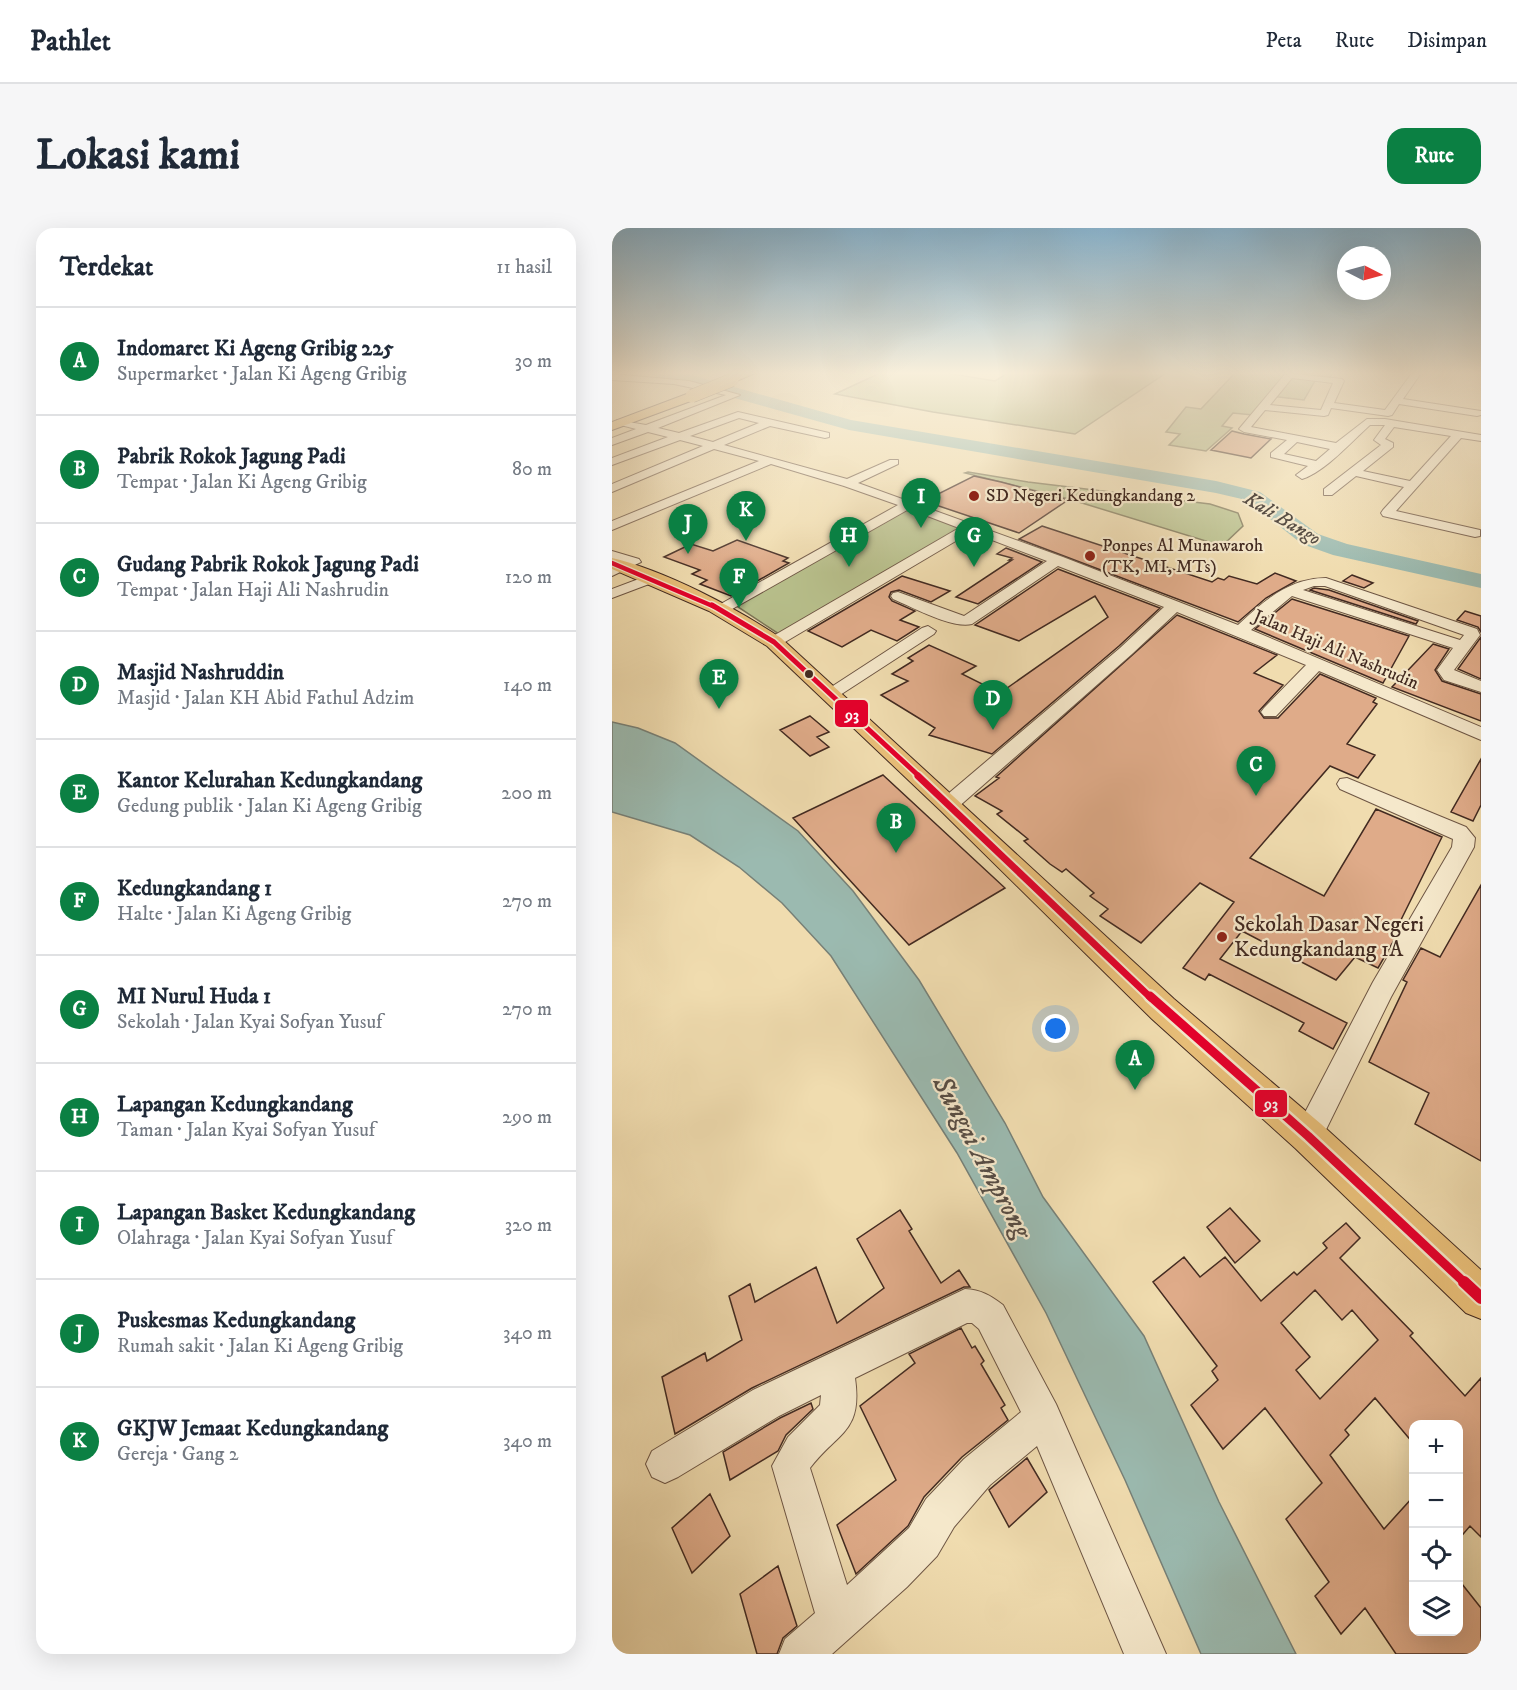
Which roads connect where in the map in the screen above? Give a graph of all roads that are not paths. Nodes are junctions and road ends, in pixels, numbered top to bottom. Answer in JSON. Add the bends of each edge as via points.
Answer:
{"nodes":[{"id":1,"x":1295,"y":439,"type":"edge"},
{"id":2,"x":671,"y":440,"type":"edge"},
{"id":3,"x":688,"y":440,"type":"edge"},
{"id":4,"x":730,"y":440,"type":"edge"},
{"id":5,"x":1298,"y":440,"type":"edge"},
{"id":6,"x":1345,"y":440,"type":"edge"},
{"id":7,"x":1379,"y":440,"type":"edge"},
{"id":8,"x":1456,"y":440,"type":"edge"},
{"id":9,"x":715,"y":446,"type":"junction"},
{"id":10,"x":1339,"y":447,"type":"junction"},
{"id":11,"x":770,"y":460,"type":"junction"},
{"id":12,"x":612,"y":462,"type":"edge"},
{"id":13,"x":894,"y":462,"type":"dead end"},
{"id":14,"x":1318,"y":465,"type":"junction"},
{"id":15,"x":1352,"y":472,"type":"junction"},
{"id":16,"x":1302,"y":475,"type":"dead end"},
{"id":17,"x":848,"y":483,"type":"junction"},
{"id":18,"x":1412,"y":485,"type":"junction"},
{"id":19,"x":612,"y":488,"type":"edge"},
{"id":20,"x":1328,"y":492,"type":"dead end"},
{"id":21,"x":908,"y":505,"type":"junction"},
{"id":22,"x":612,"y":526,"type":"edge"},
{"id":23,"x":970,"y":527,"type":"junction"},
{"id":24,"x":1476,"y":531,"type":"edge"},
{"id":25,"x":612,"y":555,"type":"edge"},
{"id":26,"x":1058,"y":560,"type":"junction"},
{"id":27,"x":612,"y":563,"type":"edge"},
{"id":28,"x":612,"y":572,"type":"edge"},
{"id":29,"x":652,"y":578,"type":"junction"},
{"id":30,"x":612,"y":594,"type":"edge"},
{"id":31,"x":898,"y":596,"type":"dead end"},
{"id":32,"x":1175,"y":605,"type":"junction"},
{"id":33,"x":722,"y":609,"type":"junction"},
{"id":34,"x":928,"y":631,"type":"dead end"},
{"id":35,"x":1240,"y":631,"type":"junction"},
{"id":36,"x":774,"y":642,"type":"junction"},
{"id":37,"x":1316,"y":664,"type":"junction"},
{"id":38,"x":1481,"y":687,"type":"edge"},
{"id":39,"x":831,"y":693,"type":"junction"},
{"id":40,"x":1270,"y":712,"type":"dead end"},
{"id":41,"x":1478,"y":727,"type":"edge"},
{"id":42,"x":1347,"y":784,"type":"dead end"},
{"id":43,"x":949,"y":804,"type":"junction"},
{"id":44,"x":1308,"y":1136,"type":"junction"},
{"id":45,"x":1481,"y":1298,"type":"edge"},
{"id":46,"x":836,"y":1370,"type":"junction"},
{"id":47,"x":1042,"y":1417,"type":"junction"},
{"id":48,"x":665,"y":1464,"type":"dead end"},
{"id":49,"x":838,"y":1622,"type":"junction"},
{"id":50,"x":801,"y":1654,"type":"edge"},
{"id":51,"x":1145,"y":1654,"type":"edge"}],
"edges":[{"from":1,"to":14,"type":"street","via":[[1275,455]]},
{"from":2,"to":12,"type":"street"},
{"from":3,"to":9,"type":"street","name":"Jalan Haji Ali Nashrudin"},
{"from":4,"to":9,"type":"street"},
{"from":5,"to":10,"type":"street"},
{"from":6,"to":10,"type":"street"},
{"from":7,"to":15,"type":"street","via":[[1389,445]]},
{"from":8,"to":18,"type":"street"},
{"from":9,"to":11,"type":"street","name":"Jalan Haji Ali Nashrudin"},
{"from":9,"to":19,"type":"street"},
{"from":10,"to":14,"type":"street"},
{"from":11,"to":17,"type":"street","name":"Jalan Haji Ali Nashrudin"},
{"from":11,"to":22,"type":"street"},
{"from":13,"to":17,"type":"street"},
{"from":14,"to":16,"type":"street"},
{"from":15,"to":18,"type":"street"},
{"from":15,"to":20,"type":"street"},
{"from":17,"to":21,"type":"street","name":"Jalan Haji Ali Nashrudin"},
{"from":18,"to":24,"type":"street","via":[[1389,514]]},
{"from":21,"to":23,"type":"street","name":"Jalan Haji Ali Nashrudin"},
{"from":21,"to":33,"type":"street"},
{"from":23,"to":26,"type":"street","name":"Jalan Haji Ali Nashrudin"},
{"from":23,"to":36,"type":"street"},
{"from":25,"to":28,"type":"street","via":[[634,562]]},
{"from":26,"to":31,"type":"street","via":[[966,621]]},
{"from":26,"to":32,"type":"street","name":"Jalan Haji Ali Nashrudin"},
{"from":27,"to":29,"type":"main road"},
{"from":29,"to":30,"type":"street"},
{"from":29,"to":33,"type":"main road"},
{"from":32,"to":35,"type":"street","name":"Jalan Haji Ali Nashrudin"},
{"from":32,"to":43,"type":"street"},
{"from":33,"to":36,"type":"main road"},
{"from":34,"to":39,"type":"street"},
{"from":35,"to":37,"type":"street","name":"Jalan Haji Ali Nashrudin"},
{"from":35,"to":38,"type":"street","via":[[1274,601],[1292,591],[1463,646],[1444,670]]},
{"from":36,"to":39,"type":"main road"},
{"from":37,"to":40,"type":"street"},
{"from":37,"to":41,"type":"street","name":"Jalan Haji Ali Nashrudin"},
{"from":39,"to":43,"type":"main road"},
{"from":42,"to":44,"type":"street","via":[[1459,832],[1464,838],[1463,848],[1342,1063]]},
{"from":43,"to":44,"type":"main road","via":[[1164,1009]]},
{"from":44,"to":45,"type":"main road"},
{"from":46,"to":47,"type":"street","via":[[965,1306],[979,1306],[991,1317]]},
{"from":46,"to":48,"type":"street","via":[[766,1403]]},
{"from":46,"to":49,"type":"street","via":[[838,1407],[828,1424],[794,1455],[791,1466]]},
{"from":47,"to":49,"type":"street","via":[[977,1472],[940,1514],[922,1542]]},
{"from":47,"to":51,"type":"street"},
{"from":49,"to":50,"type":"street"}]}
